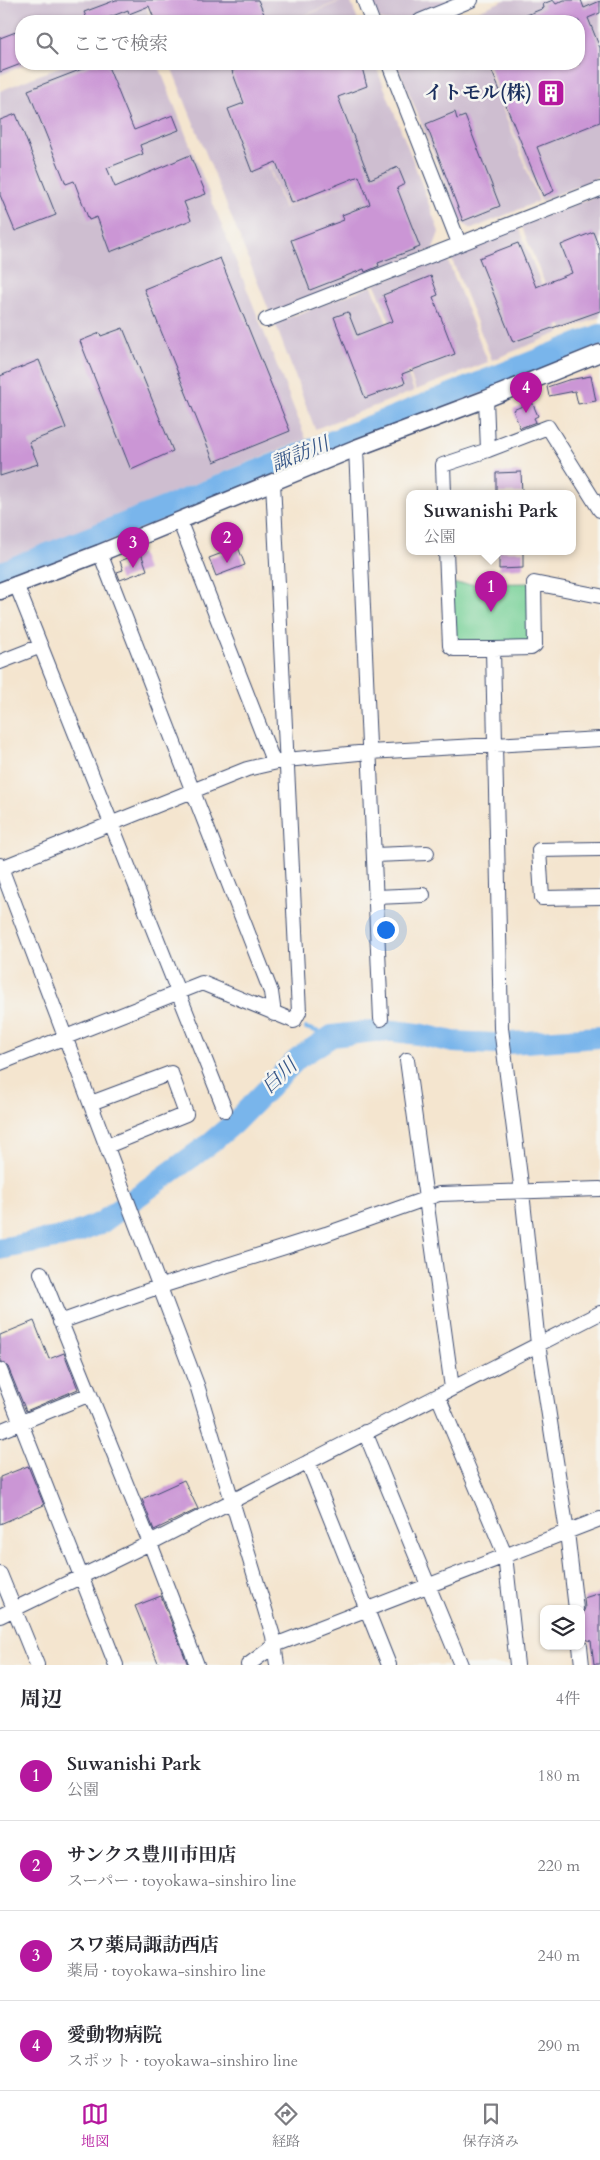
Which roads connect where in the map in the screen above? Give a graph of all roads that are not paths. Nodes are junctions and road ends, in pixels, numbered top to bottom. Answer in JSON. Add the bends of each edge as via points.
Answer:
{"nodes":[{"id":1,"x":364,"y":0,"type":"edge"},
{"id":2,"x":471,"y":0,"type":"edge"},
{"id":3,"x":370,"y":15,"type":"edge"},
{"id":4,"x":435,"y":15,"type":"edge"},
{"id":5,"x":391,"y":70,"type":"edge"},
{"id":6,"x":600,"y":189,"type":"edge"},
{"id":7,"x":459,"y":243,"type":"junction"},
{"id":8,"x":266,"y":320,"type":"dead end"},
{"id":9,"x":600,"y":353,"type":"edge"},
{"id":10,"x":486,"y":399,"type":"junction"},
{"id":11,"x":356,"y":448,"type":"junction"},
{"id":12,"x":488,"y":450,"type":"junction"},
{"id":13,"x":273,"y":482,"type":"junction"},
{"id":14,"x":444,"y":490,"type":"edge"},
{"id":15,"x":600,"y":510,"type":"edge"},
{"id":16,"x":179,"y":520,"type":"junction"},
{"id":17,"x":100,"y":553,"type":"junction"},
{"id":18,"x":446,"y":555,"type":"edge"},
{"id":19,"x":16,"y":584,"type":"junction"},
{"id":20,"x":0,"y":591,"type":"edge"},
{"id":21,"x":600,"y":596,"type":"edge"},
{"id":22,"x":41,"y":646,"type":"junction"},
{"id":23,"x":493,"y":649,"type":"junction"},
{"id":24,"x":0,"y":662,"type":"edge"},
{"id":25,"x":600,"y":739,"type":"edge"},
{"id":26,"x":496,"y":746,"type":"junction"},
{"id":27,"x":370,"y":752,"type":"junction"},
{"id":28,"x":280,"y":761,"type":"junction"},
{"id":29,"x":193,"y":791,"type":"junction"},
{"id":30,"x":111,"y":824,"type":"junction"},
{"id":31,"x":600,"y":849,"type":"edge"},
{"id":32,"x":427,"y":853,"type":"dead end"},
{"id":33,"x":374,"y":855,"type":"junction"},
{"id":34,"x":0,"y":866,"type":"edge"},
{"id":35,"x":423,"y":895,"type":"dead end"},
{"id":36,"x":376,"y":897,"type":"junction"},
{"id":37,"x":600,"y":897,"type":"edge"},
{"id":38,"x":178,"y":993,"type":"junction"},
{"id":39,"x":274,"y":1014,"type":"junction"},
{"id":40,"x":381,"y":1019,"type":"dead end"},
{"id":41,"x":67,"y":1036,"type":"junction"},
{"id":42,"x":407,"y":1060,"type":"dead end"},
{"id":43,"x":0,"y":1063,"type":"edge"},
{"id":44,"x":91,"y":1103,"type":"junction"},
{"id":45,"x":225,"y":1110,"type":"dead end"},
{"id":46,"x":107,"y":1146,"type":"junction"},
{"id":47,"x":600,"y":1189,"type":"edge"},
{"id":48,"x":522,"y":1192,"type":"junction"},
{"id":49,"x":425,"y":1198,"type":"junction"},
{"id":50,"x":40,"y":1273,"type":"dead end"},
{"id":51,"x":158,"y":1287,"type":"junction"},
{"id":52,"x":600,"y":1313,"type":"edge"},
{"id":53,"x":60,"y":1322,"type":"junction"},
{"id":54,"x":538,"y":1344,"type":"junction"},
{"id":55,"x":0,"y":1370,"type":"edge"},
{"id":56,"x":452,"y":1388,"type":"junction"},
{"id":57,"x":90,"y":1394,"type":"junction"},
{"id":58,"x":438,"y":1396,"type":"junction"},
{"id":59,"x":21,"y":1422,"type":"junction"},
{"id":60,"x":0,"y":1430,"type":"edge"},
{"id":61,"x":366,"y":1432,"type":"junction"},
{"id":62,"x":308,"y":1462,"type":"junction"},
{"id":63,"x":232,"y":1501,"type":"junction"},
{"id":64,"x":600,"y":1518,"type":"edge"},
{"id":65,"x":567,"y":1532,"type":"junction"},
{"id":66,"x":150,"y":1543,"type":"junction"},
{"id":67,"x":505,"y":1555,"type":"junction"},
{"id":68,"x":0,"y":1574,"type":"edge"},
{"id":69,"x":82,"y":1577,"type":"junction"},
{"id":70,"x":430,"y":1586,"type":"junction"},
{"id":71,"x":576,"y":1605,"type":"edge"},
{"id":72,"x":14,"y":1609,"type":"junction"},
{"id":73,"x":365,"y":1610,"type":"junction"},
{"id":74,"x":0,"y":1616,"type":"edge"},
{"id":75,"x":275,"y":1646,"type":"junction"},
{"id":76,"x":580,"y":1650,"type":"edge"},
{"id":77,"x":37,"y":1665,"type":"edge"},
{"id":78,"x":116,"y":1665,"type":"edge"},
{"id":79,"x":197,"y":1665,"type":"edge"},
{"id":80,"x":248,"y":1665,"type":"edge"},
{"id":81,"x":277,"y":1665,"type":"edge"},
{"id":82,"x":389,"y":1665,"type":"edge"},
{"id":83,"x":461,"y":1665,"type":"edge"},
{"id":84,"x":517,"y":1665,"type":"edge"},
{"id":85,"x":582,"y":1665,"type":"edge"}],
"edges":[{"from":1,"to":3,"type":"street"},
{"from":2,"to":4,"type":"street"},
{"from":5,"to":7,"type":"street"},
{"from":6,"to":7,"type":"street"},
{"from":7,"to":8,"type":"street"},
{"from":9,"to":10,"type":"main road"},
{"from":10,"to":11,"type":"main road"},
{"from":10,"to":12,"type":"street"},
{"from":11,"to":13,"type":"main road"},
{"from":11,"to":27,"type":"street"},
{"from":12,"to":14,"type":"street","via":[[442,465]]},
{"from":12,"to":15,"type":"street","via":[[548,428]]},
{"from":13,"to":16,"type":"main road"},
{"from":13,"to":28,"type":"street"},
{"from":16,"to":17,"type":"main road"},
{"from":16,"to":28,"type":"street"},
{"from":17,"to":19,"type":"main road"},
{"from":17,"to":29,"type":"street"},
{"from":18,"to":23,"type":"street","via":[[450,646],[454,650]]},
{"from":19,"to":20,"type":"main road"},
{"from":19,"to":22,"type":"street"},
{"from":21,"to":23,"type":"street","via":[[534,583],[535,644],[531,648]]},
{"from":22,"to":24,"type":"street"},
{"from":22,"to":30,"type":"street"},
{"from":23,"to":26,"type":"street"},
{"from":25,"to":26,"type":"street"},
{"from":26,"to":27,"type":"street"},
{"from":26,"to":48,"type":"street","via":[[502,1031]]},
{"from":27,"to":28,"type":"street"},
{"from":27,"to":33,"type":"street"},
{"from":28,"to":29,"type":"street","via":[[247,769]]},
{"from":28,"to":39,"type":"street","via":[[299,1012],[294,1021]]},
{"from":29,"to":30,"type":"street"},
{"from":29,"to":39,"type":"street","via":[[271,992]]},
{"from":30,"to":34,"type":"street"},
{"from":30,"to":38,"type":"street"},
{"from":31,"to":37,"type":"street","via":[[539,850],[542,898]]},
{"from":32,"to":33,"type":"street"},
{"from":33,"to":36,"type":"street"},
{"from":34,"to":41,"type":"street"},
{"from":35,"to":36,"type":"street"},
{"from":36,"to":40,"type":"street"},
{"from":38,"to":39,"type":"street","via":[[202,983]]},
{"from":38,"to":41,"type":"street"},
{"from":38,"to":45,"type":"street"},
{"from":41,"to":43,"type":"street"},
{"from":41,"to":44,"type":"street"},
{"from":42,"to":49,"type":"street"},
{"from":44,"to":46,"type":"street"},
{"from":44,"to":46,"type":"street","via":[[171,1073],[180,1097],[186,1114]]},
{"from":46,"to":51,"type":"street"},
{"from":47,"to":48,"type":"street"},
{"from":48,"to":49,"type":"street","via":[[439,1194]]},
{"from":48,"to":54,"type":"street"},
{"from":49,"to":51,"type":"street","via":[[326,1234]]},
{"from":49,"to":56,"type":"street"},
{"from":50,"to":53,"type":"street"},
{"from":51,"to":53,"type":"street"},
{"from":51,"to":63,"type":"street","via":[[197,1385]]},
{"from":52,"to":54,"type":"street"},
{"from":53,"to":57,"type":"street"},
{"from":54,"to":56,"type":"street"},
{"from":54,"to":65,"type":"street"},
{"from":55,"to":59,"type":"street"},
{"from":56,"to":58,"type":"street"},
{"from":57,"to":59,"type":"street"},
{"from":57,"to":66,"type":"street"},
{"from":58,"to":61,"type":"street"},
{"from":58,"to":67,"type":"street"},
{"from":59,"to":60,"type":"street"},
{"from":59,"to":69,"type":"street"},
{"from":61,"to":62,"type":"street"},
{"from":61,"to":70,"type":"street"},
{"from":62,"to":63,"type":"street"},
{"from":62,"to":73,"type":"street"},
{"from":63,"to":66,"type":"street"},
{"from":63,"to":75,"type":"street"},
{"from":64,"to":65,"type":"street"},
{"from":65,"to":67,"type":"street"},
{"from":65,"to":71,"type":"street"},
{"from":66,"to":69,"type":"street"},
{"from":66,"to":79,"type":"street"},
{"from":67,"to":70,"type":"street"},
{"from":67,"to":84,"type":"street"},
{"from":68,"to":72,"type":"street"},
{"from":69,"to":72,"type":"street"},
{"from":69,"to":78,"type":"street"},
{"from":70,"to":73,"type":"street"},
{"from":70,"to":83,"type":"street"},
{"from":72,"to":74,"type":"street"},
{"from":72,"to":77,"type":"street"},
{"from":73,"to":75,"type":"street"},
{"from":73,"to":82,"type":"street"},
{"from":75,"to":80,"type":"street"},
{"from":75,"to":81,"type":"street"},
{"from":76,"to":85,"type":"street"}]}
